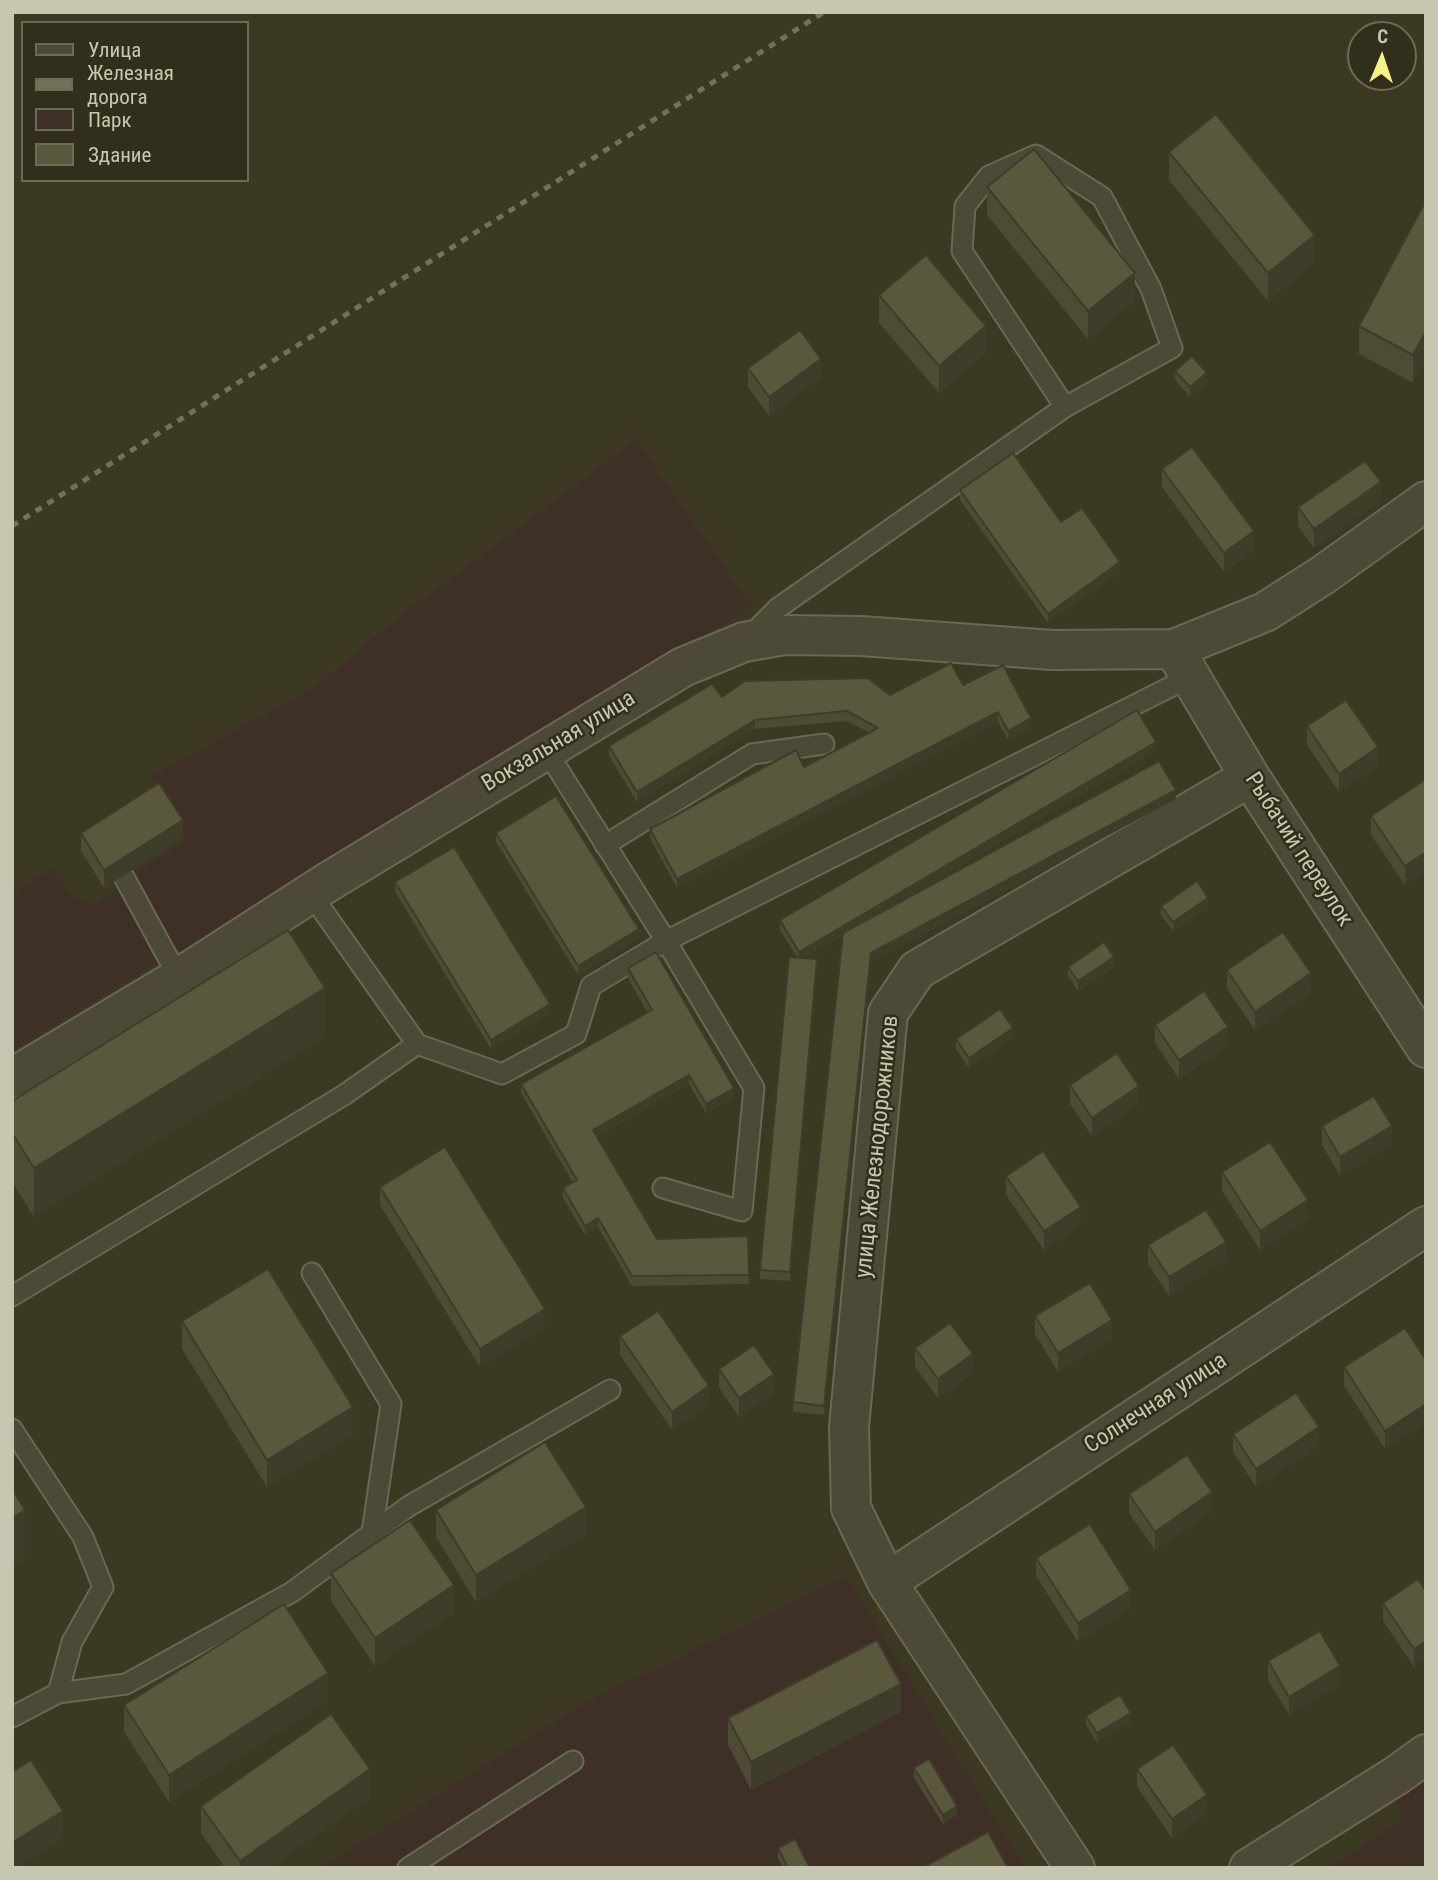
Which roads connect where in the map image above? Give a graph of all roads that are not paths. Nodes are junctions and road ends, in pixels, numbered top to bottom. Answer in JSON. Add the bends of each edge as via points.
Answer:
{"nodes":[{"id":1,"x":1065,"y":407,"type":"junction"},
{"id":2,"x":1426,"y":501,"type":"edge"},
{"id":3,"x":744,"y":642,"type":"junction"},
{"id":4,"x":1182,"y":663,"type":"junction"},
{"id":5,"x":824,"y":744,"type":"dead end"},
{"id":6,"x":546,"y":750,"type":"junction"},
{"id":7,"x":1250,"y":777,"type":"junction"},
{"id":8,"x":605,"y":845,"type":"junction"},
{"id":9,"x":124,"y":877,"type":"edge"},
{"id":10,"x":310,"y":894,"type":"junction"},
{"id":11,"x":666,"y":941,"type":"junction"},
{"id":12,"x":179,"y":978,"type":"junction"},
{"id":13,"x":417,"y":1044,"type":"junction"},
{"id":14,"x":1426,"y":1048,"type":"edge"},
{"id":15,"x":12,"y":1078,"type":"edge"},
{"id":16,"x":663,"y":1188,"type":"dead end"},
{"id":17,"x":1426,"y":1226,"type":"edge"},
{"id":18,"x":313,"y":1273,"type":"dead end"},
{"id":19,"x":12,"y":1296,"type":"edge"},
{"id":20,"x":610,"y":1390,"type":"dead end"},
{"id":21,"x":12,"y":1429,"type":"edge"},
{"id":22,"x":372,"y":1533,"type":"junction"},
{"id":23,"x":887,"y":1582,"type":"junction"},
{"id":24,"x":58,"y":1693,"type":"junction"},
{"id":25,"x":12,"y":1717,"type":"edge"},
{"id":26,"x":1426,"y":1754,"type":"edge"},
{"id":27,"x":573,"y":1760,"type":"dead end"},
{"id":28,"x":408,"y":1868,"type":"edge"},
{"id":29,"x":1075,"y":1868,"type":"edge"},
{"id":30,"x":1249,"y":1868,"type":"edge"}],
"edges":[{"from":1,"to":1,"type":"lane","via":[[1172,348],[1151,289],[1102,197],[1036,155],[989,176],[965,206],[962,251]]},
{"from":1,"to":3,"type":"lane","via":[[778,608]]},
{"from":2,"to":4,"type":"street","via":[[1323,575]]},
{"from":3,"to":4,"type":"street","name":"Вокзальная улица","via":[[785,635],[861,636]]},
{"from":3,"to":6,"type":"street","name":"Вокзальная улица","via":[[683,667]]},
{"from":4,"to":7,"type":"street","name":"Рыбачий переулок"},
{"from":4,"to":11,"type":"lane"},
{"from":5,"to":8,"type":"lane","via":[[752,754]]},
{"from":6,"to":8,"type":"lane"},
{"from":6,"to":10,"type":"street","name":"Вокзальная улица"},
{"from":7,"to":14,"type":"street","name":"Рыбачий переулок"},
{"from":7,"to":23,"type":"street","name":"улица Железнодорожников","via":[[917,970],[888,1013],[849,1427],[851,1508]]},
{"from":8,"to":11,"type":"lane"},
{"from":9,"to":12,"type":"lane"},
{"from":10,"to":12,"type":"street","name":"Вокзальная улица"},
{"from":10,"to":13,"type":"lane"},
{"from":11,"to":13,"type":"lane","via":[[592,986],[576,1034],[502,1074]]},
{"from":11,"to":16,"type":"lane","via":[[754,1088],[742,1211]]},
{"from":12,"to":15,"type":"street","name":"Вокзальная улица"},
{"from":13,"to":19,"type":"lane","via":[[344,1095]]},
{"from":17,"to":23,"type":"street","name":"Солнечная улица"},
{"from":18,"to":22,"type":"lane","via":[[391,1404]]},
{"from":20,"to":22,"type":"lane","via":[[409,1506]]},
{"from":21,"to":24,"type":"lane","via":[[83,1537],[103,1587],[72,1643]]},
{"from":22,"to":24,"type":"lane","via":[[292,1592],[126,1684]]},
{"from":23,"to":29,"type":"street","name":"улица Железнодорожников"},
{"from":24,"to":25,"type":"lane"},
{"from":26,"to":30,"type":"street"},
{"from":27,"to":28,"type":"lane"}]}
